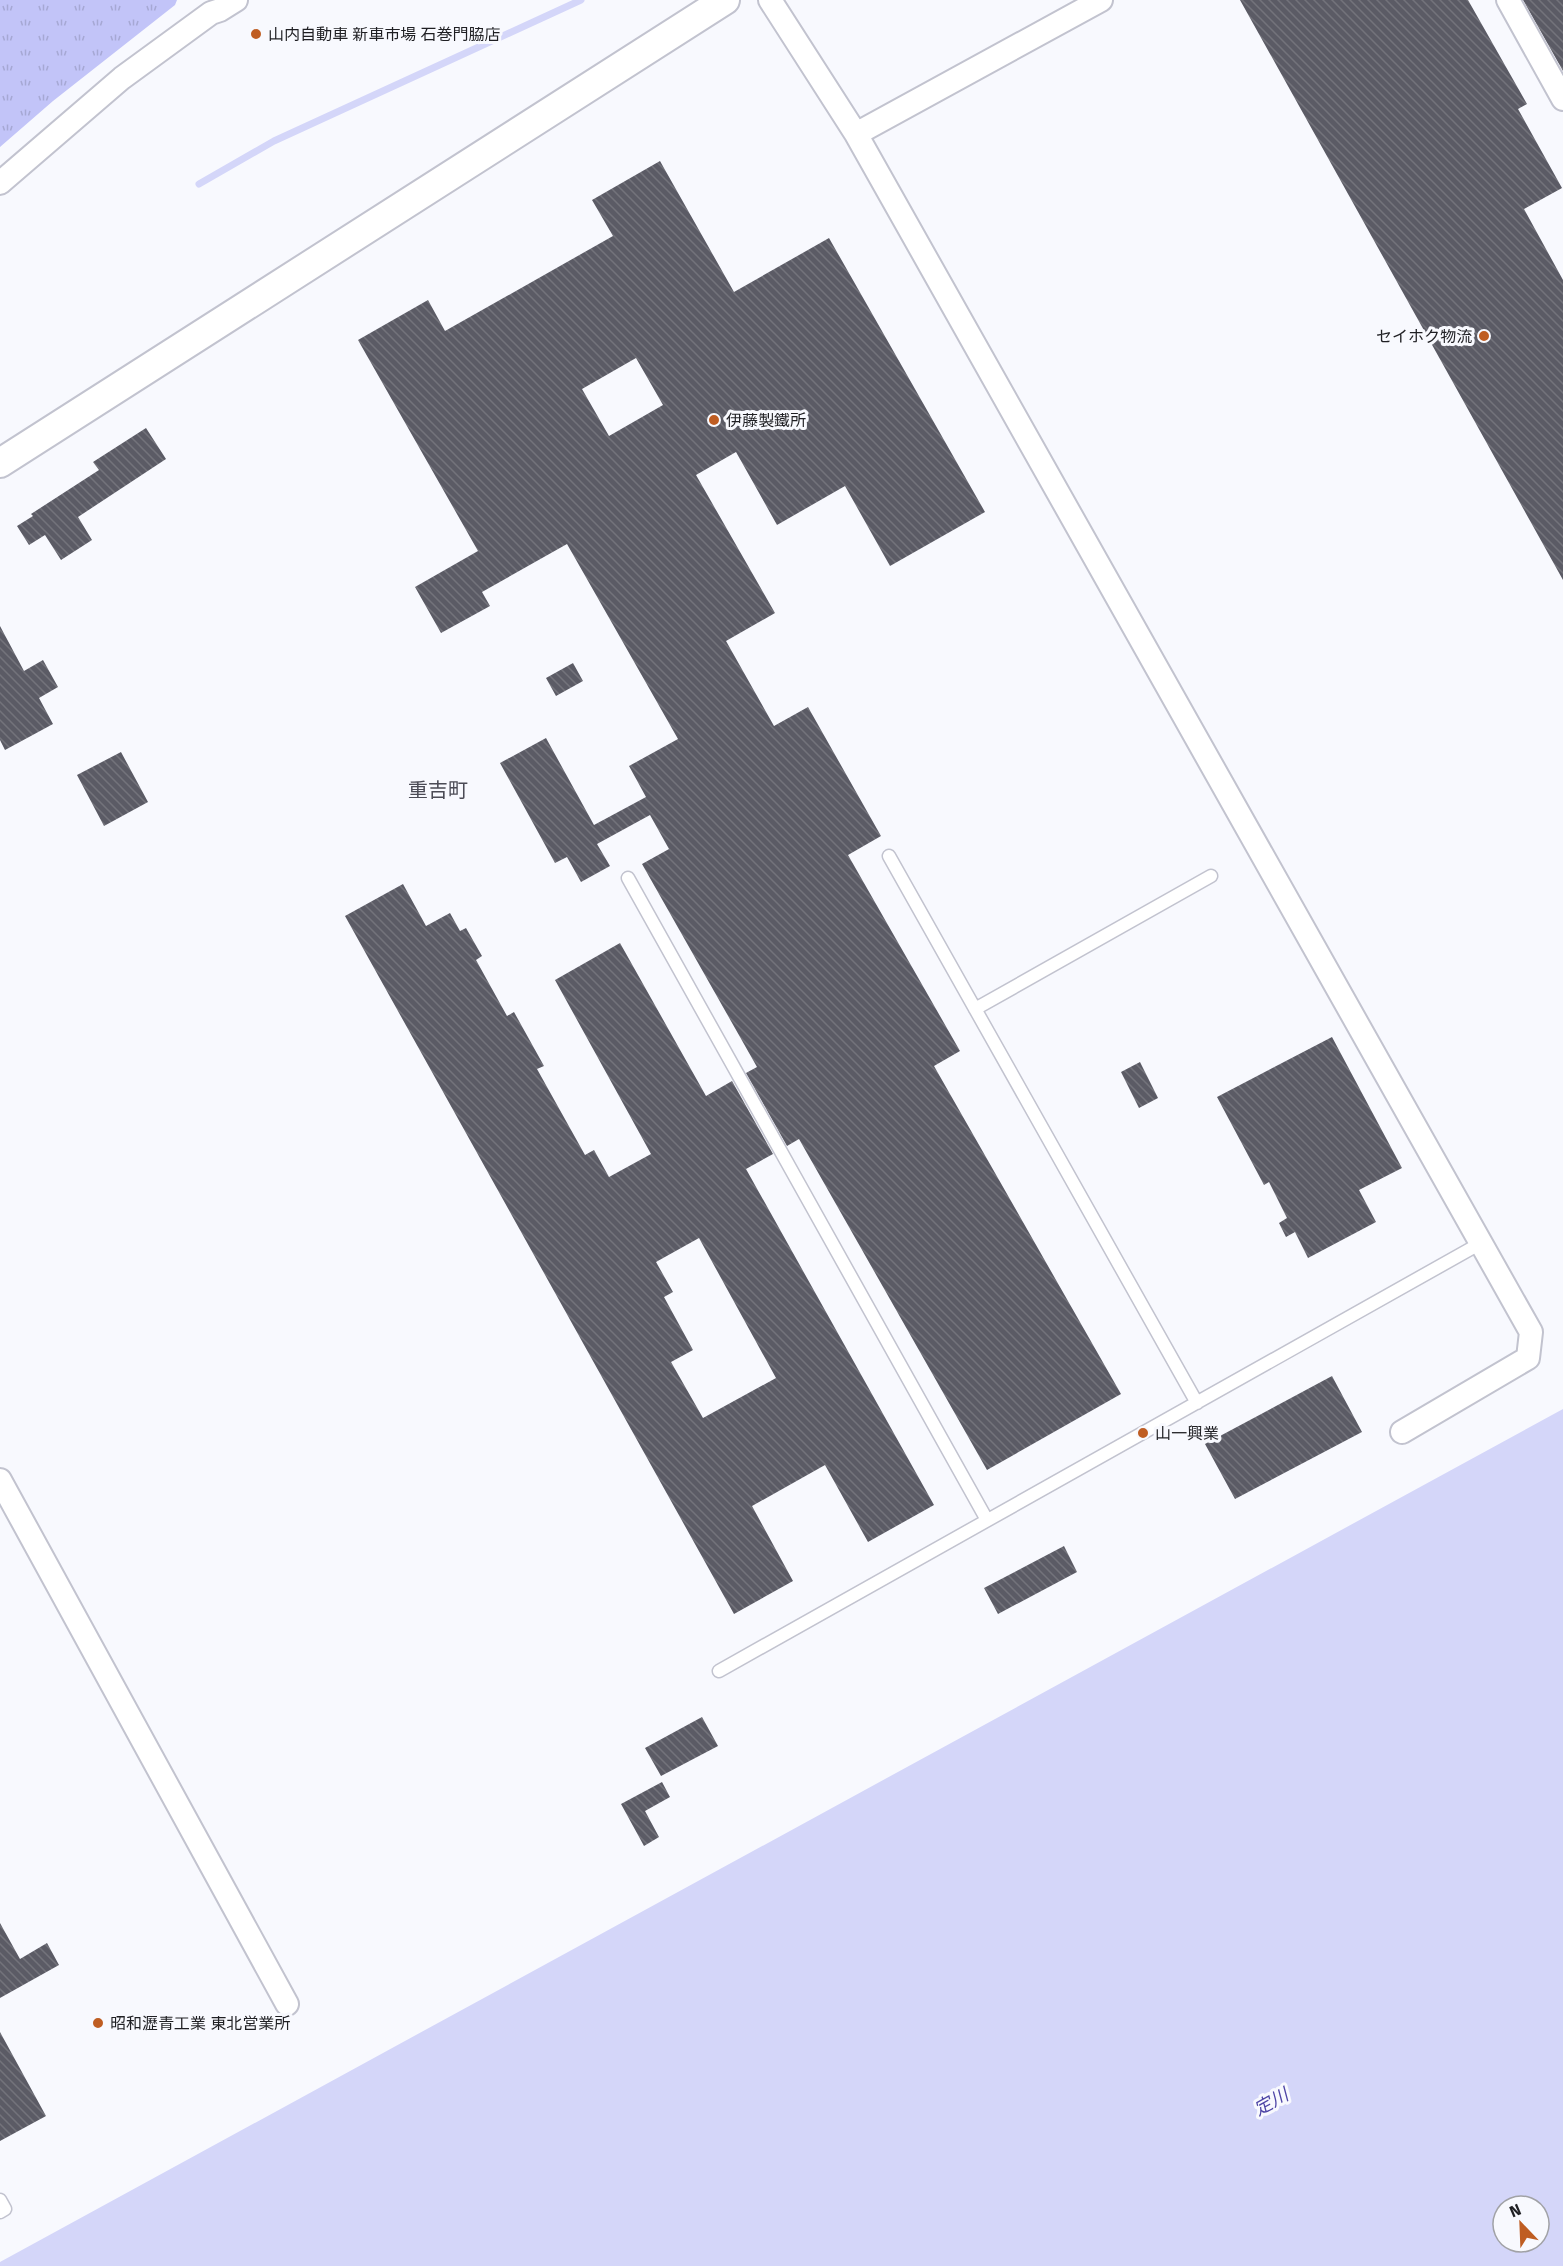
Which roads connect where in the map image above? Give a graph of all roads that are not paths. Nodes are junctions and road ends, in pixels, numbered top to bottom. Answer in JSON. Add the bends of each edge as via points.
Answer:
{"nodes":[{"id":1,"x":236,"y":0,"type":"edge"},
{"id":2,"x":724,"y":0,"type":"edge"},
{"id":3,"x":770,"y":0,"type":"edge"},
{"id":4,"x":1101,"y":0,"type":"edge"},
{"id":5,"x":1508,"y":0,"type":"edge"},
{"id":6,"x":208,"y":6,"type":"edge"},
{"id":7,"x":1563,"y":99,"type":"edge"},
{"id":8,"x":856,"y":134,"type":"junction"},
{"id":9,"x":0,"y":183,"type":"edge"},
{"id":10,"x":0,"y":463,"type":"edge"},
{"id":11,"x":889,"y":856,"type":"dead end"},
{"id":12,"x":1211,"y":876,"type":"dead end"},
{"id":13,"x":628,"y":878,"type":"dead end"},
{"id":14,"x":975,"y":1009,"type":"junction"},
{"id":15,"x":1481,"y":1244,"type":"junction"},
{"id":16,"x":1197,"y":1403,"type":"junction"},
{"id":17,"x":1401,"y":1432,"type":"dead end"},
{"id":18,"x":0,"y":1480,"type":"edge"},
{"id":19,"x":987,"y":1520,"type":"junction"},
{"id":20,"x":719,"y":1671,"type":"dead end"},
{"id":21,"x":287,"y":2004,"type":"dead end"},
{"id":22,"x":0,"y":2200,"type":"edge"},
{"id":23,"x":0,"y":2212,"type":"edge"}],
"edges":[{"from":1,"to":6,"type":"street","via":[[220,10]]},
{"from":2,"to":10,"type":"street"},
{"from":3,"to":8,"type":"street"},
{"from":4,"to":8,"type":"street"},
{"from":5,"to":7,"type":"street"},
{"from":6,"to":9,"type":"street"},
{"from":8,"to":15,"type":"street"},
{"from":11,"to":14,"type":"lane"},
{"from":12,"to":14,"type":"lane"},
{"from":13,"to":19,"type":"lane"},
{"from":14,"to":16,"type":"lane"},
{"from":15,"to":16,"type":"lane"},
{"from":15,"to":17,"type":"street","via":[[1531,1332],[1528,1358]]},
{"from":16,"to":19,"type":"lane"},
{"from":18,"to":21,"type":"street"},
{"from":19,"to":20,"type":"lane"},
{"from":22,"to":23,"type":"lane","via":[[5,2209]]}]}
